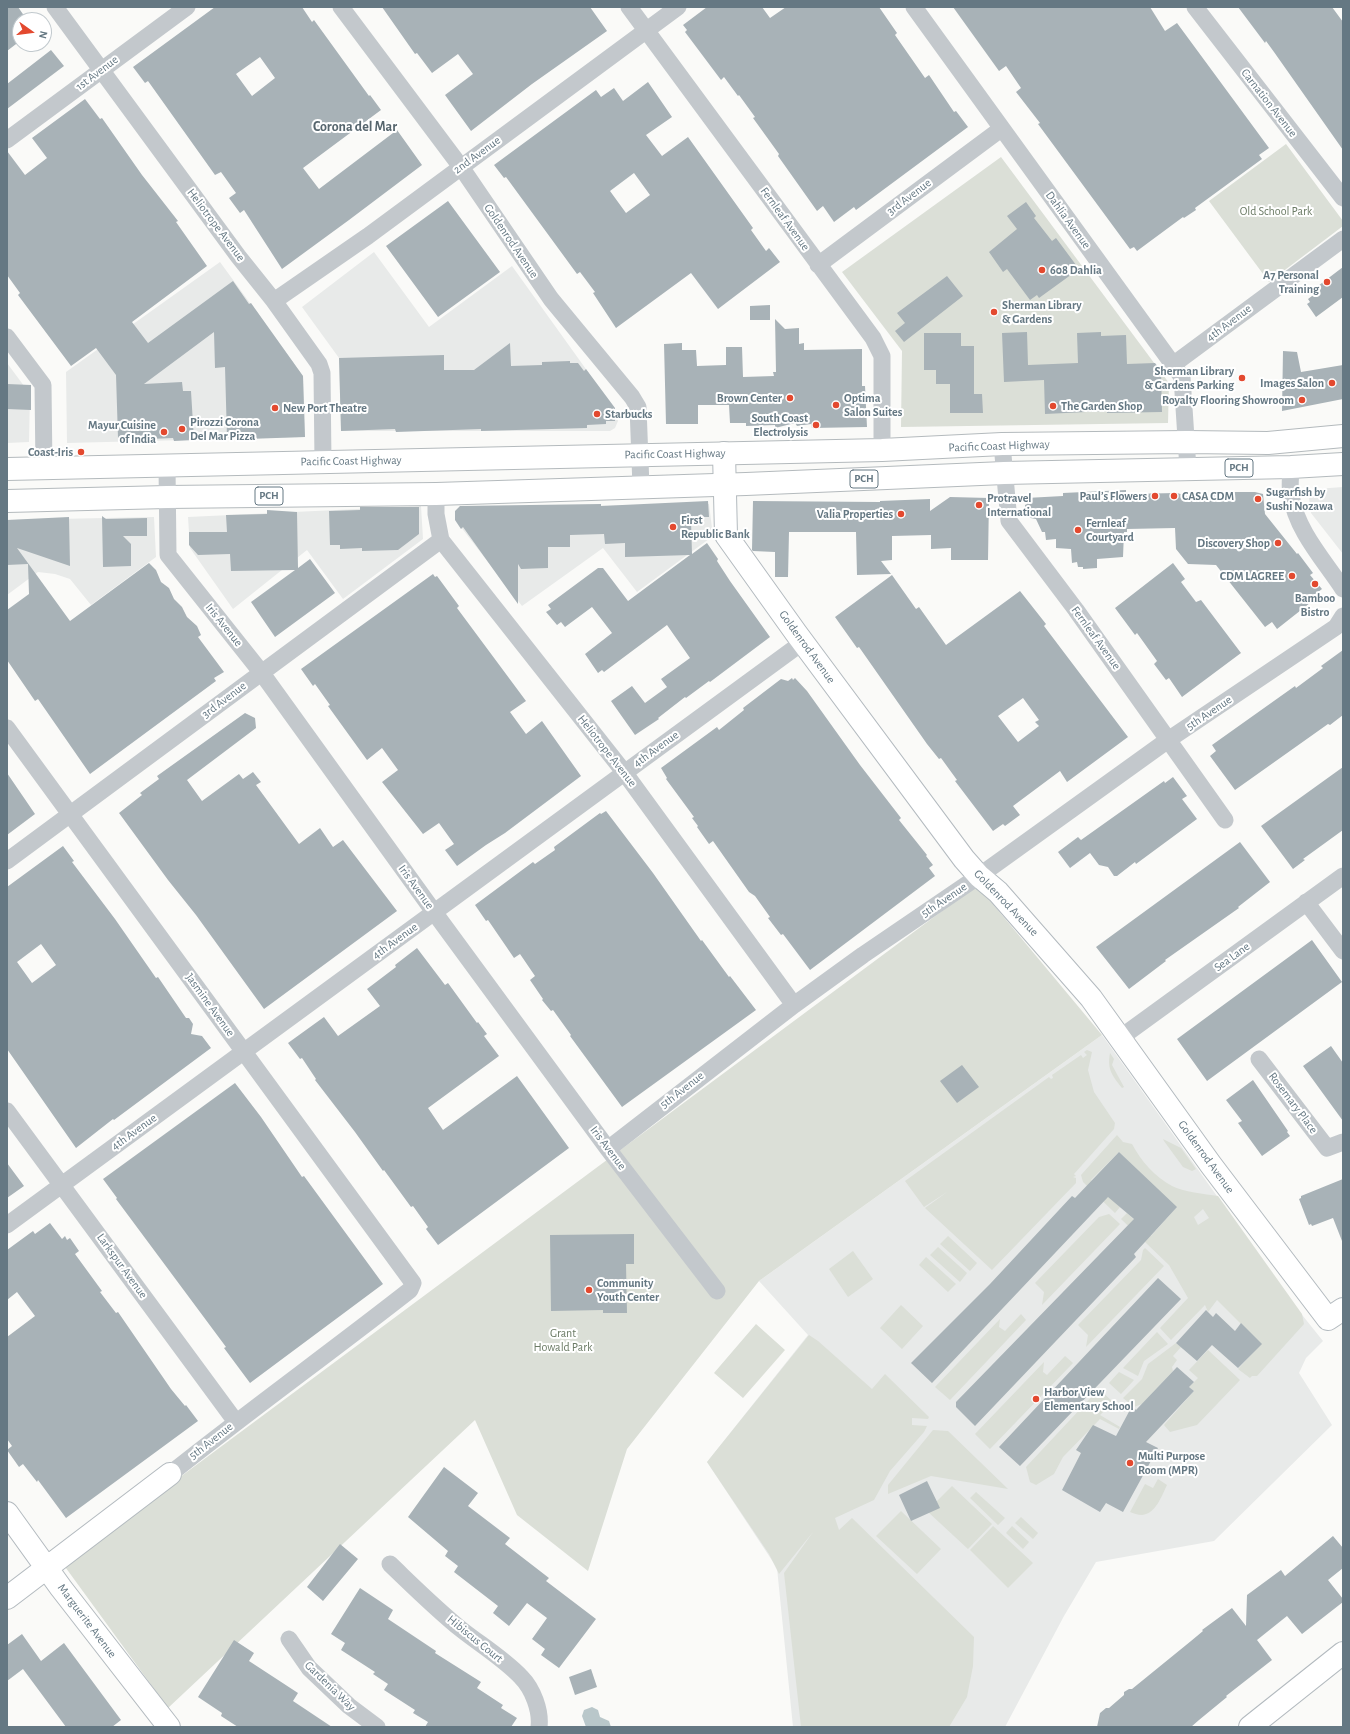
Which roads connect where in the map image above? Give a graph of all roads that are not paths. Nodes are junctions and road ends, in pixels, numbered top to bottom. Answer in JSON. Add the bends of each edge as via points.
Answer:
{"nodes":[{"id":1,"x":55,"y":7,"type":"edge"},
{"id":2,"x":187,"y":7,"type":"edge"},
{"id":3,"x":341,"y":7,"type":"edge"},
{"id":4,"x":629,"y":7,"type":"edge"},
{"id":5,"x":678,"y":7,"type":"edge"},
{"id":6,"x":914,"y":7,"type":"edge"},
{"id":7,"x":1195,"y":7,"type":"edge"},
{"id":8,"x":646,"y":30,"type":"junction"},
{"id":9,"x":101,"y":70,"type":"junction"},
{"id":10,"x":1001,"y":129,"type":"junction"},
{"id":11,"x":7,"y":140,"type":"edge"},
{"id":12,"x":461,"y":167,"type":"junction"},
{"id":13,"x":1343,"y":198,"type":"edge"},
{"id":14,"x":1343,"y":239,"type":"edge"},
{"id":15,"x":818,"y":265,"type":"junction"},
{"id":16,"x":274,"y":301,"type":"junction"},
{"id":17,"x":7,"y":336,"type":"edge"},
{"id":18,"x":1174,"y":364,"type":"junction"},
{"id":19,"x":1343,"y":436,"type":"edge"},
{"id":20,"x":1187,"y":442,"type":"junction"},
{"id":21,"x":1002,"y":444,"type":"junction"},
{"id":22,"x":882,"y":450,"type":"junction"},
{"id":23,"x":724,"y":453,"type":"junction"},
{"id":24,"x":640,"y":454,"type":"junction"},
{"id":25,"x":323,"y":462,"type":"junction"},
{"id":26,"x":1343,"y":464,"type":"edge"},
{"id":27,"x":167,"y":465,"type":"junction"},
{"id":28,"x":1291,"y":467,"type":"junction"},
{"id":29,"x":44,"y":468,"type":"junction"},
{"id":30,"x":7,"y":469,"type":"edge"},
{"id":31,"x":1188,"y":469,"type":"junction"},
{"id":32,"x":1004,"y":474,"type":"junction"},
{"id":33,"x":724,"y":484,"type":"junction"},
{"id":34,"x":642,"y":487,"type":"junction"},
{"id":35,"x":436,"y":494,"type":"junction"},
{"id":36,"x":167,"y":497,"type":"junction"},
{"id":37,"x":7,"y":501,"type":"edge"},
{"id":38,"x":28,"y":501,"type":"junction"},
{"id":39,"x":441,"y":540,"type":"junction"},
{"id":40,"x":1343,"y":588,"type":"edge"},
{"id":41,"x":1343,"y":616,"type":"edge"},
{"id":42,"x":803,"y":642,"type":"junction"},
{"id":43,"x":261,"y":672,"type":"junction"},
{"id":44,"x":7,"y":728,"type":"edge"},
{"id":45,"x":1168,"y":740,"type":"junction"},
{"id":46,"x":624,"y":772,"type":"junction"},
{"id":47,"x":69,"y":815,"type":"junction"},
{"id":48,"x":1225,"y":820,"type":"dead end"},
{"id":49,"x":7,"y":861,"type":"edge"},
{"id":50,"x":979,"y":876,"type":"junction"},
{"id":51,"x":1343,"y":876,"type":"edge"},
{"id":52,"x":1306,"y":902,"type":"junction"},
{"id":53,"x":434,"y":912,"type":"junction"},
{"id":54,"x":1343,"y":951,"type":"edge"},
{"id":55,"x":794,"y":1005,"type":"junction"},
{"id":56,"x":1120,"y":1038,"type":"junction"},
{"id":57,"x":244,"y":1051,"type":"junction"},
{"id":58,"x":1259,"y":1059,"type":"dead end"},
{"id":59,"x":7,"y":1111,"type":"edge"},
{"id":60,"x":1343,"y":1142,"type":"edge"},
{"id":61,"x":608,"y":1149,"type":"junction"},
{"id":62,"x":62,"y":1185,"type":"junction"},
{"id":63,"x":7,"y":1225,"type":"edge"},
{"id":64,"x":413,"y":1282,"type":"joint"},
{"id":65,"x":717,"y":1291,"type":"dead end"},
{"id":66,"x":1343,"y":1309,"type":"edge"},
{"id":67,"x":236,"y":1422,"type":"junction"},
{"id":68,"x":170,"y":1474,"type":"joint"},
{"id":69,"x":7,"y":1512,"type":"edge"},
{"id":70,"x":390,"y":1564,"type":"dead end"},
{"id":71,"x":48,"y":1568,"type":"junction"},
{"id":72,"x":7,"y":1598,"type":"edge"},
{"id":73,"x":289,"y":1640,"type":"dead end"},
{"id":74,"x":1343,"y":1653,"type":"edge"},
{"id":75,"x":169,"y":1727,"type":"edge"},
{"id":76,"x":377,"y":1727,"type":"edge"},
{"id":77,"x":539,"y":1727,"type":"edge"},
{"id":78,"x":1250,"y":1727,"type":"edge"}],
"edges":[{"from":1,"to":9,"type":"street","name":"Heliotrope Avenue"},
{"from":2,"to":9,"type":"street","name":"1st Avenue"},
{"from":3,"to":12,"type":"street","name":"Goldenrod Avenue"},
{"from":4,"to":8,"type":"street","name":"Fernleaf Avenue"},
{"from":5,"to":8,"type":"street","name":"2nd Avenue"},
{"from":6,"to":10,"type":"street","name":"Dahlia Avenue"},
{"from":7,"to":13,"type":"street","name":"Carnation Avenue"},
{"from":8,"to":12,"type":"street","name":"2nd Avenue"},
{"from":8,"to":15,"type":"street","name":"Fernleaf Avenue"},
{"from":9,"to":11,"type":"street","name":"1st Avenue"},
{"from":9,"to":16,"type":"street","name":"Heliotrope Avenue"},
{"from":10,"to":15,"type":"street","name":"3rd Avenue"},
{"from":10,"to":18,"type":"street","name":"Dahlia Avenue"},
{"from":12,"to":16,"type":"street","name":"2nd Avenue"},
{"from":12,"to":24,"type":"street","name":"Goldenrod Avenue","via":[[551,299],[638,407]]},
{"from":14,"to":18,"type":"street","name":"4th Avenue"},
{"from":15,"to":22,"type":"street","name":"Fernleaf Avenue","via":[[873,338],[882,356]]},
{"from":16,"to":25,"type":"street","name":"Heliotrope Avenue","via":[[321,368]]},
{"from":17,"to":29,"type":"street","via":[[43,385]]},
{"from":18,"to":20,"type":"street","name":"Dahlia Avenue","via":[[1182,377]]},
{"from":19,"to":20,"type":"main road","name":"Pacific Coast Highway","number":"PCH","via":[[1268,443]]},
{"from":20,"to":21,"type":"main road","name":"Pacific Coast Highway","number":"PCH"},
{"from":20,"to":31,"type":"street","name":"Dahlia Avenue"},
{"from":21,"to":22,"type":"main road","name":"Pacific Coast Highway","number":"PCH"},
{"from":21,"to":32,"type":"street","name":"Fernleaf Avenue"},
{"from":22,"to":23,"type":"main road","name":"Pacific Coast Highway","number":"PCH"},
{"from":23,"to":24,"type":"main road","name":"Pacific Coast Highway","number":"PCH"},
{"from":23,"to":33,"type":"main road","name":"Goldenrod Avenue"},
{"from":24,"to":25,"type":"main road","name":"Pacific Coast Highway","number":"PCH"},
{"from":24,"to":34,"type":"street","name":"Goldenrod Avenue"},
{"from":25,"to":27,"type":"main road","name":"Pacific Coast Highway","number":"PCH"},
{"from":26,"to":28,"type":"main road","number":"PCH"},
{"from":27,"to":29,"type":"main road","name":"Pacific Coast Highway","number":"PCH"},
{"from":27,"to":36,"type":"street","name":"Iris Avenue"},
{"from":28,"to":31,"type":"main road","number":"PCH"},
{"from":28,"to":40,"type":"street","via":[[1290,494],[1295,512],[1305,533]]},
{"from":29,"to":30,"type":"main road","name":"Pacific Coast Highway","number":"PCH"},
{"from":29,"to":38,"type":"main road"},
{"from":31,"to":32,"type":"main road","number":"PCH"},
{"from":32,"to":33,"type":"main road","number":"PCH"},
{"from":32,"to":45,"type":"street","name":"Fernleaf Avenue","via":[[1009,521]]},
{"from":33,"to":34,"type":"main road","number":"PCH"},
{"from":33,"to":42,"type":"main road","name":"Goldenrod Avenue","via":[[726,535]]},
{"from":34,"to":35,"type":"main road","number":"PCH"},
{"from":35,"to":36,"type":"main road","number":"PCH"},
{"from":35,"to":39,"type":"street","name":"Heliotrope Avenue","via":[[436,514]]},
{"from":36,"to":38,"type":"main road","number":"PCH"},
{"from":36,"to":43,"type":"street","name":"Iris Avenue","via":[[168,555]]},
{"from":37,"to":38,"type":"main road","number":"PCH"},
{"from":39,"to":43,"type":"street","name":"3rd Avenue"},
{"from":39,"to":46,"type":"street","name":"Heliotrope Avenue"},
{"from":41,"to":45,"type":"street","name":"5th Avenue","via":[[1336,627]]},
{"from":42,"to":46,"type":"street","name":"4th Avenue"},
{"from":42,"to":50,"type":"main road","name":"Goldenrod Avenue"},
{"from":43,"to":47,"type":"street","name":"3rd Avenue"},
{"from":43,"to":53,"type":"street","name":"Iris Avenue"},
{"from":44,"to":47,"type":"street","name":"Jasmine Avenue"},
{"from":45,"to":48,"type":"street","name":"Fernleaf Avenue"},
{"from":45,"to":50,"type":"street","name":"5th Avenue"},
{"from":46,"to":53,"type":"street","name":"4th Avenue"},
{"from":46,"to":55,"type":"street","name":"Heliotrope Avenue"},
{"from":47,"to":49,"type":"street","name":"3rd Avenue"},
{"from":47,"to":57,"type":"street","name":"Jasmine Avenue"},
{"from":50,"to":55,"type":"street","name":"5th Avenue"},
{"from":50,"to":56,"type":"main road","name":"Goldenrod Avenue","via":[[998,892],[1045,944],[1091,998]]},
{"from":51,"to":52,"type":"street","name":"Sea Lane"},
{"from":52,"to":54,"type":"street"},
{"from":52,"to":56,"type":"street","name":"Sea Lane"},
{"from":53,"to":57,"type":"street","name":"4th Avenue"},
{"from":53,"to":61,"type":"street","name":"Iris Avenue"},
{"from":55,"to":61,"type":"street","name":"5th Avenue"},
{"from":56,"to":66,"type":"main road","name":"Goldenrod Avenue","via":[[1211,1165],[1328,1319]]},
{"from":57,"to":62,"type":"street","name":"4th Avenue"},
{"from":57,"to":64,"type":"street","name":"Jasmine Avenue"},
{"from":58,"to":60,"type":"street","name":"Rosemary Place","via":[[1327,1148]]},
{"from":59,"to":62,"type":"street","name":"Larkspur Avenue"},
{"from":61,"to":65,"type":"street","name":"Iris Avenue"},
{"from":62,"to":63,"type":"street","name":"4th Avenue"},
{"from":62,"to":67,"type":"street","name":"Larkspur Avenue"},
{"from":64,"to":67,"type":"street","name":"5th Avenue","via":[[410,1290]]},
{"from":67,"to":68,"type":"street","name":"5th Avenue"},
{"from":68,"to":71,"type":"main road","name":"5th Avenue"},
{"from":69,"to":71,"type":"main road","name":"Marguerite Avenue"},
{"from":70,"to":77,"type":"street","name":"Hibiscus Court","via":[[456,1625],[522,1677],[535,1699]]},
{"from":71,"to":72,"type":"main road","name":"5th Avenue"},
{"from":71,"to":75,"type":"main road","name":"Marguerite Avenue"},
{"from":73,"to":76,"type":"street","name":"Gardenia Way","via":[[309,1668],[349,1706]]},
{"from":74,"to":78,"type":"main road"}]}
